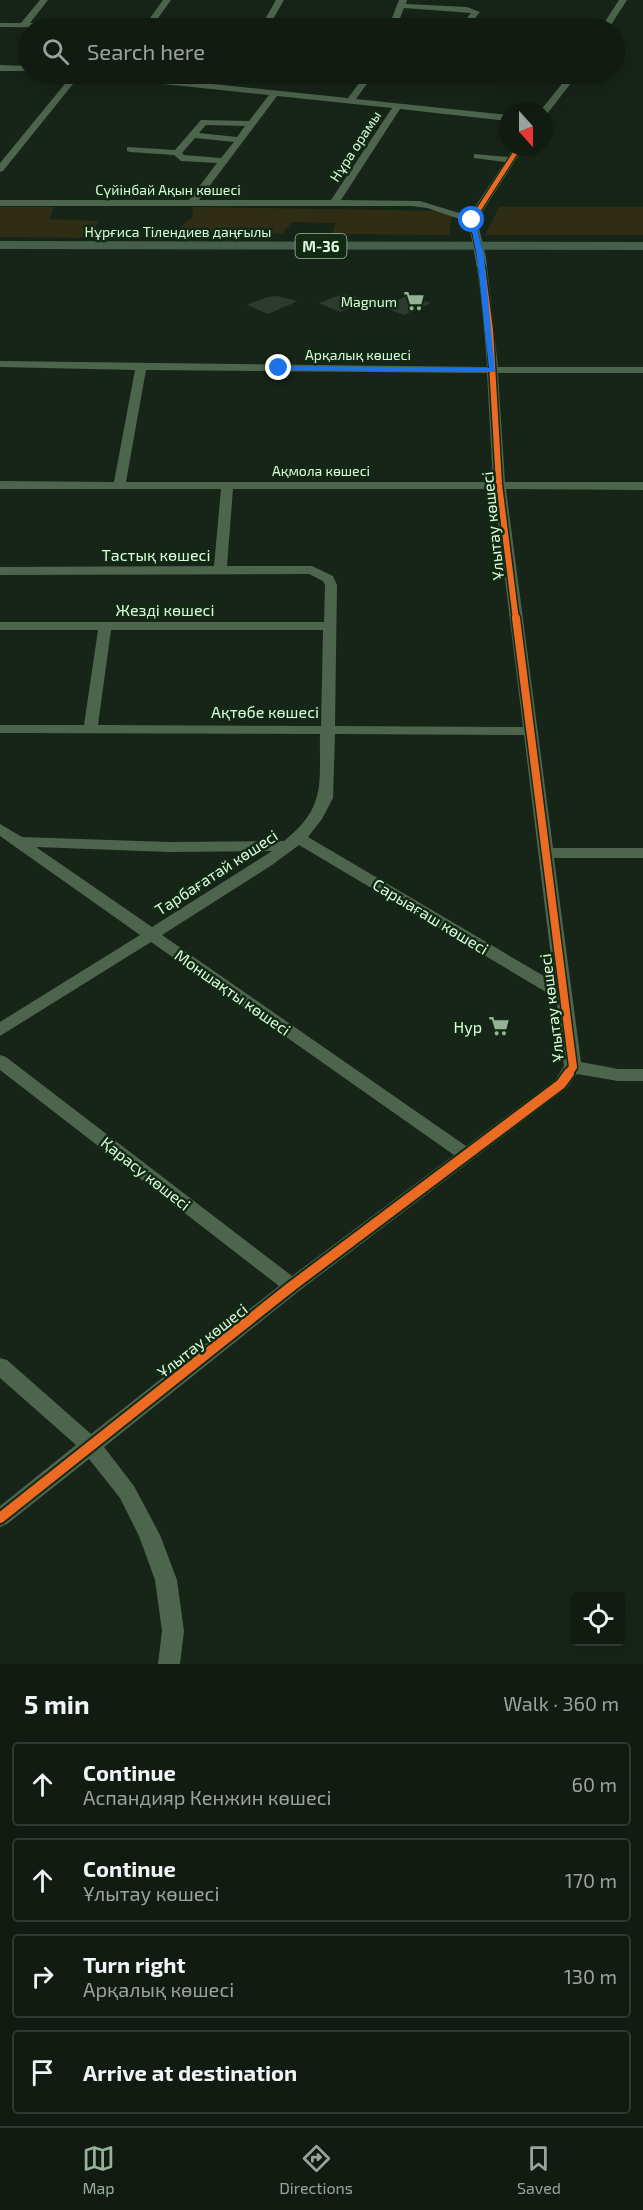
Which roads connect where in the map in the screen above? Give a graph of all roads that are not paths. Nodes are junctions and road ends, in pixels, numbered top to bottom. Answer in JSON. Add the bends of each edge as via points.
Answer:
{"nodes":[{"id":1,"x":44,"y":0,"type":"edge"},
{"id":2,"x":167,"y":0,"type":"edge"},
{"id":3,"x":280,"y":0,"type":"edge"},
{"id":4,"x":623,"y":0,"type":"edge"},
{"id":5,"x":402,"y":3,"type":"edge"},
{"id":6,"x":30,"y":18,"type":"edge"},
{"id":7,"x":154,"y":18,"type":"edge"},
{"id":8,"x":270,"y":18,"type":"edge"},
{"id":9,"x":396,"y":18,"type":"edge"},
{"id":10,"x":471,"y":18,"type":"edge"},
{"id":11,"x":611,"y":18,"type":"edge"},
{"id":12,"x":0,"y":25,"type":"edge"},
{"id":13,"x":18,"y":25,"type":"edge"},
{"id":14,"x":0,"y":68,"type":"edge"},
{"id":15,"x":18,"y":69,"type":"edge"},
{"id":16,"x":69,"y":84,"type":"edge"},
{"id":17,"x":239,"y":84,"type":"edge"},
{"id":18,"x":362,"y":84,"type":"edge"},
{"id":19,"x":566,"y":84,"type":"edge"},
{"id":20,"x":276,"y":92,"type":"junction"},
{"id":21,"x":351,"y":100,"type":"junction"},
{"id":22,"x":552,"y":102,"type":"edge"},
{"id":23,"x":398,"y":106,"type":"junction"},
{"id":24,"x":499,"y":117,"type":"edge"},
{"id":25,"x":251,"y":124,"type":"junction"},
{"id":26,"x":193,"y":135,"type":"junction"},
{"id":27,"x":240,"y":140,"type":"junction"},
{"id":28,"x":130,"y":149,"type":"dead end"},
{"id":29,"x":177,"y":153,"type":"junction"},
{"id":30,"x":477,"y":156,"type":"dead end"},
{"id":31,"x":513,"y":156,"type":"edge"},
{"id":32,"x":224,"y":160,"type":"junction"},
{"id":33,"x":511,"y":160,"type":"junction"},
{"id":34,"x":1,"y":167,"type":"edge"},
{"id":35,"x":192,"y":202,"type":"junction"},
{"id":36,"x":335,"y":202,"type":"junction"},
{"id":37,"x":0,"y":203,"type":"edge"},
{"id":38,"x":472,"y":220,"type":"junction"},
{"id":39,"x":0,"y":245,"type":"edge"},
{"id":40,"x":643,"y":246,"type":"edge"},
{"id":41,"x":479,"y":252,"type":"junction"},
{"id":42,"x":0,"y":257,"type":"edge"},
{"id":43,"x":643,"y":258,"type":"edge"},
{"id":44,"x":0,"y":364,"type":"edge"},
{"id":45,"x":141,"y":367,"type":"junction"},
{"id":46,"x":493,"y":370,"type":"junction"},
{"id":47,"x":643,"y":370,"type":"edge"},
{"id":48,"x":499,"y":484,"type":"junction"},
{"id":49,"x":0,"y":485,"type":"edge"},
{"id":50,"x":119,"y":485,"type":"junction"},
{"id":51,"x":227,"y":485,"type":"junction"},
{"id":52,"x":643,"y":486,"type":"edge"},
{"id":53,"x":312,"y":570,"type":"joint"},
{"id":54,"x":0,"y":571,"type":"edge"},
{"id":55,"x":220,"y":571,"type":"junction"},
{"id":56,"x":0,"y":626,"type":"edge"},
{"id":57,"x":105,"y":626,"type":"junction"},
{"id":58,"x":331,"y":626,"type":"junction"},
{"id":59,"x":0,"y":729,"type":"edge"},
{"id":60,"x":90,"y":729,"type":"junction"},
{"id":61,"x":328,"y":729,"type":"junction"},
{"id":62,"x":530,"y":731,"type":"junction"},
{"id":63,"x":0,"y":829,"type":"edge"},
{"id":64,"x":18,"y":842,"type":"junction"},
{"id":65,"x":294,"y":842,"type":"junction"},
{"id":66,"x":547,"y":853,"type":"junction"},
{"id":67,"x":643,"y":853,"type":"edge"},
{"id":68,"x":151,"y":935,"type":"junction"},
{"id":69,"x":564,"y":995,"type":"junction"},
{"id":70,"x":0,"y":1030,"type":"edge"},
{"id":71,"x":0,"y":1060,"type":"edge"},
{"id":72,"x":573,"y":1067,"type":"junction"},
{"id":73,"x":643,"y":1075,"type":"edge"},
{"id":74,"x":466,"y":1155,"type":"junction"},
{"id":75,"x":292,"y":1286,"type":"junction"},
{"id":76,"x":0,"y":1366,"type":"edge"},
{"id":77,"x":91,"y":1446,"type":"junction"},
{"id":78,"x":0,"y":1518,"type":"edge"},
{"id":79,"x":169,"y":1664,"type":"edge"}],
"edges":[{"from":1,"to":6,"type":"street"},
{"from":2,"to":7,"type":"street"},
{"from":3,"to":8,"type":"street"},
{"from":4,"to":11,"type":"street"},
{"from":5,"to":9,"type":"street"},
{"from":5,"to":10,"type":"street","via":[[467,9],[476,12]]},
{"from":12,"to":13,"type":"street"},
{"from":14,"to":15,"type":"street"},
{"from":16,"to":34,"type":"street"},
{"from":17,"to":20,"type":"street"},
{"from":18,"to":21,"type":"street"},
{"from":19,"to":22,"type":"street"},
{"from":20,"to":21,"type":"street"},
{"from":20,"to":25,"type":"street"},
{"from":21,"to":23,"type":"street"},
{"from":23,"to":24,"type":"street"},
{"from":23,"to":36,"type":"street","name":"Нұра орамы"},
{"from":25,"to":26,"type":"street","via":[[208,121]]},
{"from":25,"to":27,"type":"street"},
{"from":26,"to":27,"type":"street"},
{"from":26,"to":29,"type":"street"},
{"from":27,"to":32,"type":"street"},
{"from":28,"to":29,"type":"street"},
{"from":29,"to":32,"type":"street","via":[[181,158]]},
{"from":30,"to":33,"type":"street"},
{"from":31,"to":33,"type":"street"},
{"from":32,"to":35,"type":"street"},
{"from":33,"to":38,"type":"street"},
{"from":35,"to":36,"type":"street","name":"Сүйінбай Ақын көшесі"},
{"from":35,"to":37,"type":"street","name":"Сүйінбай Ақын көшесі"},
{"from":36,"to":38,"type":"street","name":"Сүйінбай Ақын көшесі","via":[[425,204]]},
{"from":38,"to":41,"type":"street","name":"Ұлытау көшесі"},
{"from":39,"to":41,"type":"main road","name":"Нұрғиса Тілендиев даңғылы","number":"M-36"},
{"from":40,"to":41,"type":"main road","name":"Нұрғиса Тілендиев даңғылы","number":"M-36"},
{"from":41,"to":42,"type":"main road","name":"Нұрғиса Тілендиев даңғылы","number":"M-36"},
{"from":41,"to":43,"type":"main road","name":"Нұрғиса Тілендиев даңғылы","number":"M-36"},
{"from":41,"to":46,"type":"street","name":"Ұлытау көшесі"},
{"from":44,"to":45,"type":"street","name":"Арқалық көшесі"},
{"from":45,"to":46,"type":"street","name":"Арқалық көшесі"},
{"from":45,"to":50,"type":"street"},
{"from":46,"to":47,"type":"street","name":"Арқалық көшесі"},
{"from":46,"to":48,"type":"street","name":"Ұлытау көшесі"},
{"from":48,"to":51,"type":"street","name":"Ақмола көшесі"},
{"from":48,"to":52,"type":"street","name":"Ақмола көшесі"},
{"from":48,"to":62,"type":"street","name":"Ұлытау көшесі"},
{"from":49,"to":50,"type":"street","name":"Ақмола көшесі"},
{"from":50,"to":51,"type":"street","name":"Ақмола көшесі"},
{"from":51,"to":55,"type":"street"},
{"from":53,"to":55,"type":"street","name":"Тастық көшесі"},
{"from":53,"to":58,"type":"street","name":"Тарбағатай көшесі","via":[[332,585]]},
{"from":54,"to":55,"type":"street","name":"Тастық көшесі"},
{"from":56,"to":57,"type":"street","name":"Жезді көшесі"},
{"from":57,"to":58,"type":"street","name":"Жезді көшесі"},
{"from":57,"to":60,"type":"street"},
{"from":58,"to":61,"type":"street","name":"Тарбағатай көшесі"},
{"from":59,"to":60,"type":"street","name":"Ақтөбе көшесі"},
{"from":60,"to":61,"type":"street","name":"Ақтөбе көшесі"},
{"from":61,"to":62,"type":"street","name":"Ақтөбе көшесі"},
{"from":61,"to":65,"type":"street","name":"Тарбағатай көшесі","via":[[326,798],[315,822]]},
{"from":62,"to":66,"type":"street","name":"Ұлытау көшесі"},
{"from":63,"to":64,"type":"street","name":"Моншақты көшесі"},
{"from":64,"to":65,"type":"street","via":[[169,847]]},
{"from":64,"to":68,"type":"street","name":"Моншақты көшесі"},
{"from":65,"to":68,"type":"street","name":"Тарбағатай көшесі"},
{"from":65,"to":69,"type":"street","name":"Сарыағаш көшесі"},
{"from":66,"to":67,"type":"street"},
{"from":66,"to":69,"type":"street","name":"Ұлытау көшесі"},
{"from":68,"to":70,"type":"street","name":"Тарбағатай көшесі"},
{"from":68,"to":74,"type":"street","name":"Моншақты көшесі"},
{"from":69,"to":72,"type":"street","name":"Ұлытау көшесі"},
{"from":71,"to":75,"type":"street","name":"Қарасу көшесі"},
{"from":72,"to":73,"type":"street"},
{"from":72,"to":74,"type":"street","name":"Ұлытау көшесі","via":[[561,1084]]},
{"from":74,"to":75,"type":"street","name":"Ұлытау көшесі"},
{"from":75,"to":77,"type":"street","name":"Ұлытау көшесі"},
{"from":76,"to":77,"type":"street"},
{"from":77,"to":78,"type":"street","name":"Ұлытау көшесі"},
{"from":77,"to":79,"type":"street","via":[[127,1492],[166,1580],[173,1631]]}]}
